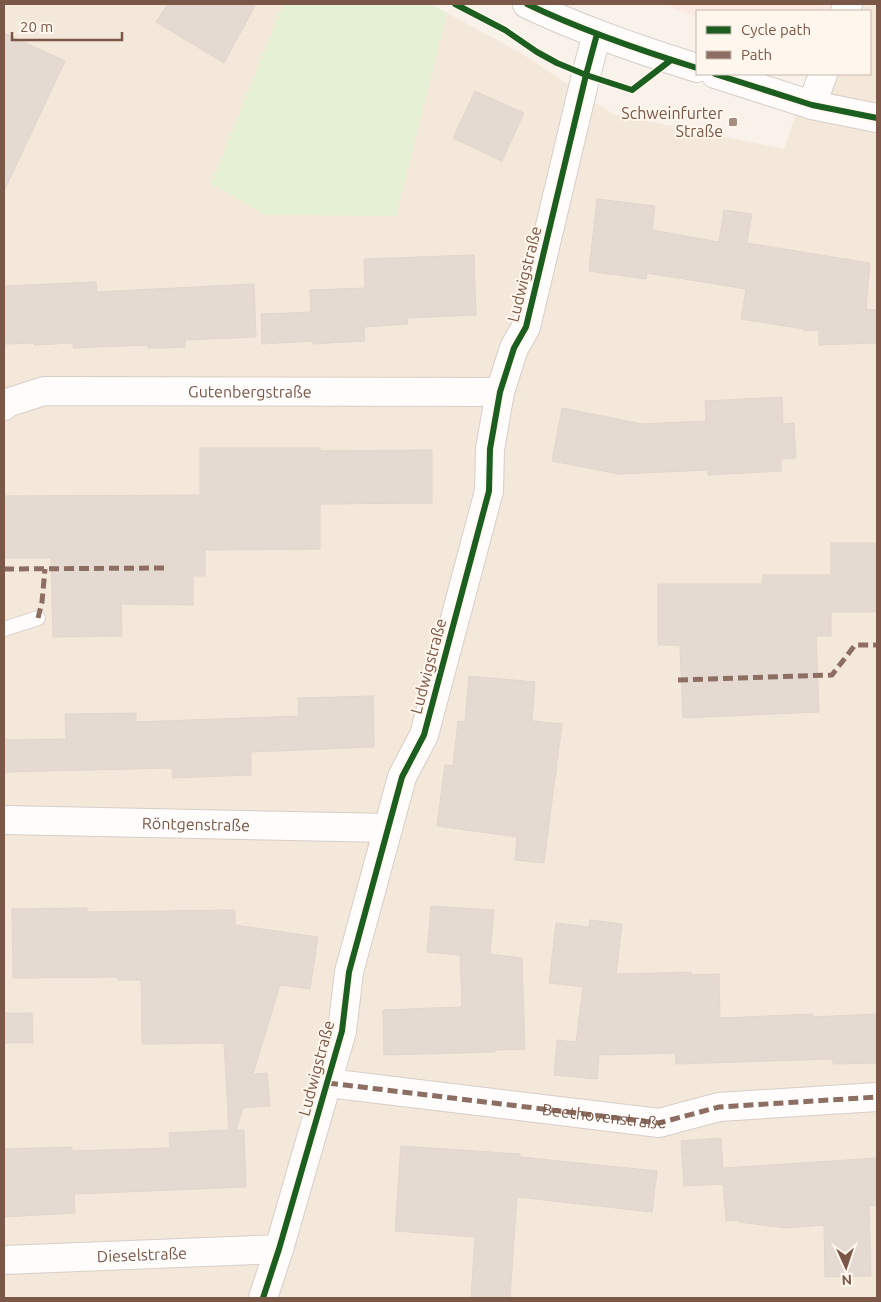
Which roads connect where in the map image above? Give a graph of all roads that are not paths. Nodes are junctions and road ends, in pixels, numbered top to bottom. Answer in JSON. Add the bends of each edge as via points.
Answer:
{"nodes":[{"id":1,"x":526,"y":4,"type":"edge"},
{"id":2,"x":597,"y":34,"type":"junction"},
{"id":3,"x":696,"y":68,"type":"edge"},
{"id":4,"x":718,"y":75,"type":"edge"},
{"id":5,"x":823,"y":75,"type":"edge"},
{"id":6,"x":812,"y":105,"type":"junction"},
{"id":7,"x":877,"y":118,"type":"edge"},
{"id":8,"x":500,"y":392,"type":"junction"},
{"id":9,"x":4,"y":406,"type":"edge"},
{"id":10,"x":38,"y":618,"type":"dead end"},
{"id":11,"x":4,"y":629,"type":"edge"},
{"id":12,"x":4,"y":820,"type":"edge"},
{"id":13,"x":388,"y":828,"type":"junction"},
{"id":14,"x":328,"y":1083,"type":"junction"},
{"id":15,"x":877,"y":1096,"type":"edge"},
{"id":16,"x":280,"y":1249,"type":"junction"},
{"id":17,"x":4,"y":1260,"type":"edge"},
{"id":18,"x":263,"y":1298,"type":"edge"}],
"edges":[{"from":1,"to":2,"type":"street"},
{"from":2,"to":3,"type":"street"},
{"from":2,"to":8,"type":"street","name":"Ludwigstraße","via":[[526,327],[514,348]]},
{"from":4,"to":6,"type":"street"},
{"from":5,"to":6,"type":"street"},
{"from":6,"to":7,"type":"street"},
{"from":8,"to":9,"type":"street","name":"Gutenbergstraße","via":[[44,391],[7,402]]},
{"from":8,"to":13,"type":"street","name":"Ludwigstraße","via":[[490,449],[489,491],[424,735],[402,776]]},
{"from":10,"to":11,"type":"lane"},
{"from":12,"to":13,"type":"street","name":"Röntgenstraße"},
{"from":13,"to":14,"type":"street","name":"Ludwigstraße","via":[[349,972],[342,1031]]},
{"from":14,"to":15,"type":"street","name":"Beethovenstraße","via":[[658,1123],[719,1107]]},
{"from":14,"to":16,"type":"street","name":"Ludwigstraße"},
{"from":16,"to":17,"type":"street","name":"Dieselstraße"},
{"from":16,"to":18,"type":"street","name":"Ludwigstraße"}]}
